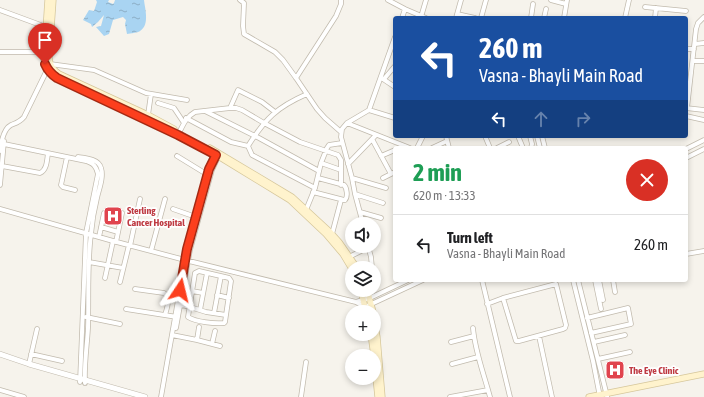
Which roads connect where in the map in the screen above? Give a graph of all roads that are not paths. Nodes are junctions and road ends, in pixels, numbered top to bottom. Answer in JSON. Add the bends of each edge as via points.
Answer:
{"nodes":[{"id":1,"x":48,"y":0,"type":"edge"},
{"id":2,"x":53,"y":0,"type":"edge"},
{"id":3,"x":240,"y":0,"type":"edge"},
{"id":4,"x":341,"y":0,"type":"edge"},
{"id":5,"x":388,"y":0,"type":"edge"},
{"id":6,"x":426,"y":0,"type":"edge"},
{"id":7,"x":461,"y":0,"type":"edge"},
{"id":8,"x":486,"y":0,"type":"edge"},
{"id":9,"x":551,"y":0,"type":"edge"},
{"id":10,"x":629,"y":0,"type":"edge"},
{"id":11,"x":567,"y":2,"type":"edge"},
{"id":12,"x":533,"y":4,"type":"dead end"},
{"id":13,"x":645,"y":7,"type":"dead end"},
{"id":14,"x":656,"y":8,"type":"junction"},
{"id":15,"x":405,"y":9,"type":"junction"},
{"id":16,"x":546,"y":9,"type":"dead end"},
{"id":17,"x":0,"y":10,"type":"edge"},
{"id":18,"x":686,"y":11,"type":"dead end"},
{"id":19,"x":403,"y":16,"type":"edge"},
{"id":20,"x":419,"y":16,"type":"edge"},
{"id":21,"x":421,"y":16,"type":"edge"},
{"id":22,"x":456,"y":16,"type":"edge"},
{"id":23,"x":482,"y":16,"type":"edge"},
{"id":24,"x":531,"y":16,"type":"edge"},
{"id":25,"x":544,"y":16,"type":"edge"},
{"id":26,"x":564,"y":16,"type":"edge"},
{"id":27,"x":625,"y":16,"type":"edge"},
{"id":28,"x":655,"y":16,"type":"edge"},
{"id":29,"x":704,"y":17,"type":"edge"},
{"id":30,"x":46,"y":27,"type":"junction"},
{"id":31,"x":704,"y":43,"type":"edge"},
{"id":32,"x":393,"y":44,"type":"edge"},
{"id":33,"x":695,"y":44,"type":"junction"},
{"id":34,"x":688,"y":48,"type":"edge"},
{"id":35,"x":694,"y":49,"type":"junction"},
{"id":36,"x":0,"y":52,"type":"edge"},
{"id":37,"x":44,"y":52,"type":"junction"},
{"id":38,"x":693,"y":61,"type":"junction"},
{"id":39,"x":704,"y":61,"type":"edge"},
{"id":40,"x":48,"y":66,"type":"junction"},
{"id":41,"x":393,"y":69,"type":"edge"},
{"id":42,"x":688,"y":69,"type":"edge"},
{"id":43,"x":692,"y":70,"type":"junction"},
{"id":44,"x":296,"y":78,"type":"junction"},
{"id":45,"x":383,"y":78,"type":"junction"},
{"id":46,"x":393,"y":85,"type":"edge"},
{"id":47,"x":688,"y":85,"type":"edge"},
{"id":48,"x":151,"y":94,"type":"junction"},
{"id":49,"x":307,"y":94,"type":"junction"},
{"id":50,"x":187,"y":100,"type":"dead end"},
{"id":51,"x":158,"y":103,"type":"dead end"},
{"id":52,"x":230,"y":108,"type":"junction"},
{"id":53,"x":688,"y":108,"type":"edge"},
{"id":54,"x":369,"y":110,"type":"junction"},
{"id":55,"x":704,"y":110,"type":"edge"},
{"id":56,"x":204,"y":111,"type":"junction"},
{"id":57,"x":275,"y":112,"type":"junction"},
{"id":58,"x":148,"y":115,"type":"junction"},
{"id":59,"x":393,"y":116,"type":"edge"},
{"id":60,"x":688,"y":116,"type":"edge"},
{"id":61,"x":186,"y":118,"type":"junction"},
{"id":62,"x":704,"y":120,"type":"edge"},
{"id":63,"x":184,"y":123,"type":"junction"},
{"id":64,"x":264,"y":123,"type":"junction"},
{"id":65,"x":347,"y":123,"type":"junction"},
{"id":66,"x":341,"y":132,"type":"junction"},
{"id":67,"x":179,"y":133,"type":"junction"},
{"id":68,"x":4,"y":135,"type":"junction"},
{"id":69,"x":376,"y":135,"type":"junction"},
{"id":70,"x":255,"y":136,"type":"junction"},
{"id":71,"x":446,"y":138,"type":"edge"},
{"id":72,"x":372,"y":139,"type":"junction"},
{"id":73,"x":704,"y":140,"type":"edge"},
{"id":74,"x":447,"y":141,"type":"junction"},
{"id":75,"x":509,"y":142,"type":"dead end"},
{"id":76,"x":342,"y":143,"type":"junction"},
{"id":77,"x":4,"y":144,"type":"junction"},
{"id":78,"x":248,"y":146,"type":"junction"},
{"id":79,"x":404,"y":146,"type":"edge"},
{"id":80,"x":436,"y":146,"type":"edge"},
{"id":81,"x":448,"y":146,"type":"edge"},
{"id":82,"x":501,"y":146,"type":"edge"},
{"id":83,"x":688,"y":147,"type":"edge"},
{"id":84,"x":704,"y":149,"type":"edge"},
{"id":85,"x":325,"y":150,"type":"junction"},
{"id":86,"x":0,"y":151,"type":"edge"},
{"id":87,"x":40,"y":151,"type":"junction"},
{"id":88,"x":393,"y":151,"type":"edge"},
{"id":89,"x":48,"y":153,"type":"junction"},
{"id":90,"x":218,"y":154,"type":"junction"},
{"id":91,"x":177,"y":156,"type":"dead end"},
{"id":92,"x":381,"y":156,"type":"junction"},
{"id":93,"x":67,"y":157,"type":"junction"},
{"id":94,"x":688,"y":157,"type":"edge"},
{"id":95,"x":321,"y":163,"type":"junction"},
{"id":96,"x":348,"y":164,"type":"junction"},
{"id":97,"x":2,"y":166,"type":"junction"},
{"id":98,"x":341,"y":170,"type":"junction"},
{"id":99,"x":319,"y":171,"type":"junction"},
{"id":100,"x":393,"y":173,"type":"edge"},
{"id":101,"x":208,"y":175,"type":"junction"},
{"id":102,"x":318,"y":178,"type":"junction"},
{"id":103,"x":352,"y":178,"type":"junction"},
{"id":104,"x":383,"y":178,"type":"dead end"},
{"id":105,"x":0,"y":185,"type":"edge"},
{"id":106,"x":342,"y":185,"type":"junction"},
{"id":107,"x":386,"y":188,"type":"dead end"},
{"id":108,"x":75,"y":190,"type":"dead end"},
{"id":109,"x":314,"y":190,"type":"junction"},
{"id":110,"x":355,"y":194,"type":"junction"},
{"id":111,"x":140,"y":199,"type":"dead end"},
{"id":112,"x":165,"y":199,"type":"dead end"},
{"id":113,"x":341,"y":200,"type":"junction"},
{"id":114,"x":383,"y":203,"type":"dead end"},
{"id":115,"x":0,"y":208,"type":"edge"},
{"id":116,"x":173,"y":209,"type":"dead end"},
{"id":117,"x":306,"y":210,"type":"junction"},
{"id":118,"x":360,"y":212,"type":"junction"},
{"id":119,"x":104,"y":213,"type":"dead end"},
{"id":120,"x":122,"y":213,"type":"dead end"},
{"id":121,"x":196,"y":217,"type":"junction"},
{"id":122,"x":361,"y":217,"type":"edge"},
{"id":123,"x":378,"y":217,"type":"edge"},
{"id":124,"x":101,"y":227,"type":"junction"},
{"id":125,"x":118,"y":232,"type":"junction"},
{"id":126,"x":89,"y":234,"type":"junction"},
{"id":127,"x":332,"y":234,"type":"junction"},
{"id":128,"x":99,"y":237,"type":"junction"},
{"id":129,"x":115,"y":241,"type":"junction"},
{"id":130,"x":129,"y":245,"type":"junction"},
{"id":131,"x":151,"y":251,"type":"junction"},
{"id":132,"x":704,"y":251,"type":"edge"},
{"id":133,"x":357,"y":253,"type":"edge"},
{"id":134,"x":688,"y":254,"type":"edge"},
{"id":135,"x":349,"y":257,"type":"junction"},
{"id":136,"x":187,"y":261,"type":"junction"},
{"id":137,"x":347,"y":261,"type":"edge"},
{"id":138,"x":352,"y":261,"type":"edge"},
{"id":139,"x":89,"y":262,"type":"junction"},
{"id":140,"x":108,"y":265,"type":"junction"},
{"id":141,"x":123,"y":268,"type":"junction"},
{"id":142,"x":207,"y":273,"type":"junction"},
{"id":143,"x":221,"y":276,"type":"junction"},
{"id":144,"x":105,"y":278,"type":"dead end"},
{"id":145,"x":120,"y":282,"type":"dead end"},
{"id":146,"x":402,"y":282,"type":"edge"},
{"id":147,"x":419,"y":282,"type":"edge"},
{"id":148,"x":482,"y":282,"type":"edge"},
{"id":149,"x":573,"y":282,"type":"edge"},
{"id":150,"x":578,"y":282,"type":"edge"},
{"id":151,"x":595,"y":282,"type":"edge"},
{"id":152,"x":599,"y":282,"type":"edge"},
{"id":153,"x":613,"y":282,"type":"edge"},
{"id":154,"x":135,"y":289,"type":"dead end"},
{"id":155,"x":381,"y":289,"type":"edge"},
{"id":156,"x":192,"y":291,"type":"junction"},
{"id":157,"x":615,"y":292,"type":"dead end"},
{"id":158,"x":203,"y":293,"type":"junction"},
{"id":159,"x":217,"y":295,"type":"junction"},
{"id":160,"x":363,"y":297,"type":"edge"},
{"id":161,"x":229,"y":298,"type":"junction"},
{"id":162,"x":503,"y":298,"type":"junction"},
{"id":163,"x":603,"y":300,"type":"dead end"},
{"id":164,"x":356,"y":302,"type":"junction"},
{"id":165,"x":487,"y":304,"type":"junction"},
{"id":166,"x":179,"y":305,"type":"junction"},
{"id":167,"x":362,"y":305,"type":"edge"},
{"id":168,"x":373,"y":305,"type":"edge"},
{"id":169,"x":190,"y":307,"type":"junction"},
{"id":170,"x":126,"y":309,"type":"dead end"},
{"id":171,"x":601,"y":309,"type":"dead end"},
{"id":172,"x":200,"y":310,"type":"junction"},
{"id":173,"x":206,"y":312,"type":"junction"},
{"id":174,"x":214,"y":313,"type":"junction"},
{"id":175,"x":165,"y":315,"type":"junction"},
{"id":176,"x":226,"y":315,"type":"junction"},
{"id":177,"x":86,"y":317,"type":"junction"},
{"id":178,"x":176,"y":317,"type":"junction"},
{"id":179,"x":587,"y":318,"type":"junction"},
{"id":180,"x":205,"y":322,"type":"junction"},
{"id":181,"x":120,"y":324,"type":"dead end"},
{"id":182,"x":199,"y":327,"type":"dead end"},
{"id":183,"x":473,"y":328,"type":"dead end"},
{"id":184,"x":37,"y":329,"type":"dead end"},
{"id":185,"x":215,"y":331,"type":"dead end"},
{"id":186,"x":591,"y":333,"type":"junction"},
{"id":187,"x":173,"y":335,"type":"junction"},
{"id":188,"x":625,"y":335,"type":"dead end"},
{"id":189,"x":474,"y":336,"type":"junction"},
{"id":190,"x":539,"y":336,"type":"junction"},
{"id":191,"x":197,"y":340,"type":"junction"},
{"id":192,"x":377,"y":341,"type":"edge"},
{"id":193,"x":451,"y":342,"type":"dead end"},
{"id":194,"x":594,"y":342,"type":"junction"},
{"id":195,"x":212,"y":344,"type":"junction"},
{"id":196,"x":220,"y":346,"type":"dead end"},
{"id":197,"x":630,"y":352,"type":"dead end"},
{"id":198,"x":0,"y":354,"type":"edge"},
{"id":199,"x":31,"y":354,"type":"junction"},
{"id":200,"x":478,"y":357,"type":"junction"},
{"id":201,"x":0,"y":358,"type":"edge"},
{"id":202,"x":598,"y":359,"type":"junction"},
{"id":203,"x":62,"y":361,"type":"dead end"},
{"id":204,"x":306,"y":362,"type":"dead end"},
{"id":205,"x":29,"y":364,"type":"junction"},
{"id":206,"x":452,"y":364,"type":"dead end"},
{"id":207,"x":704,"y":374,"type":"edge"},
{"id":208,"x":704,"y":378,"type":"edge"},
{"id":209,"x":82,"y":381,"type":"junction"},
{"id":210,"x":377,"y":385,"type":"edge"},
{"id":211,"x":0,"y":390,"type":"edge"},
{"id":212,"x":488,"y":390,"type":"junction"},
{"id":213,"x":604,"y":396,"type":"edge"},
{"id":214,"x":24,"y":397,"type":"edge"},
{"id":215,"x":134,"y":397,"type":"edge"},
{"id":216,"x":145,"y":397,"type":"edge"},
{"id":217,"x":162,"y":397,"type":"edge"},
{"id":218,"x":301,"y":397,"type":"edge"},
{"id":219,"x":378,"y":397,"type":"edge"},
{"id":220,"x":382,"y":397,"type":"edge"},
{"id":221,"x":450,"y":397,"type":"edge"},
{"id":222,"x":490,"y":397,"type":"edge"},
{"id":223,"x":510,"y":397,"type":"edge"},
{"id":224,"x":552,"y":397,"type":"edge"},
{"id":225,"x":589,"y":397,"type":"edge"}],
"edges":[{"from":1,"to":30,"type":"main road"},
{"from":2,"to":40,"type":"main road"},
{"from":3,"to":44,"type":"street","via":[[244,3],[244,34],[275,52]]},
{"from":4,"to":44,"type":"street","via":[[336,16]]},
{"from":5,"to":15,"type":"street"},
{"from":6,"to":21,"type":"street"},
{"from":7,"to":22,"type":"street"},
{"from":8,"to":23,"type":"street"},
{"from":9,"to":11,"type":"street"},
{"from":10,"to":27,"type":"street"},
{"from":11,"to":26,"type":"street"},
{"from":12,"to":24,"type":"street"},
{"from":13,"to":14,"type":"street"},
{"from":14,"to":18,"type":"street"},
{"from":14,"to":28,"type":"street"},
{"from":15,"to":19,"type":"street"},
{"from":15,"to":20,"type":"street"},
{"from":16,"to":25,"type":"street"},
{"from":17,"to":30,"type":"street"},
{"from":29,"to":33,"type":"street","via":[[697,26]]},
{"from":30,"to":37,"type":"main road"},
{"from":31,"to":33,"type":"street"},
{"from":32,"to":45,"type":"street"},
{"from":33,"to":35,"type":"street"},
{"from":34,"to":35,"type":"street"},
{"from":35,"to":38,"type":"street"},
{"from":36,"to":37,"type":"street"},
{"from":37,"to":40,"type":"main road","via":[[44,60]]},
{"from":38,"to":39,"type":"street"},
{"from":38,"to":43,"type":"street"},
{"from":40,"to":48,"type":"street","via":[[94,70]]},
{"from":40,"to":58,"type":"main road","via":[[59,74]]},
{"from":40,"to":67,"type":"main road","via":[[51,74],[57,78]]},
{"from":40,"to":68,"type":"street","via":[[22,121],[9,126]]},
{"from":41,"to":45,"type":"street"},
{"from":42,"to":43,"type":"street"},
{"from":43,"to":47,"type":"street"},
{"from":44,"to":49,"type":"street"},
{"from":45,"to":46,"type":"street"},
{"from":45,"to":54,"type":"street"},
{"from":48,"to":50,"type":"street"},
{"from":48,"to":58,"type":"street"},
{"from":49,"to":57,"type":"street","via":[[292,100]]},
{"from":49,"to":66,"type":"street","via":[[324,118]]},
{"from":51,"to":63,"type":"street","via":[[174,108]]},
{"from":52,"to":56,"type":"street"},
{"from":52,"to":57,"type":"street","via":[[238,90]]},
{"from":52,"to":64,"type":"street","via":[[242,110]]},
{"from":53,"to":55,"type":"street"},
{"from":54,"to":59,"type":"street"},
{"from":54,"to":65,"type":"street"},
{"from":56,"to":61,"type":"street","via":[[195,112]]},
{"from":56,"to":70,"type":"street"},
{"from":57,"to":64,"type":"street"},
{"from":58,"to":67,"type":"main road"},
{"from":60,"to":62,"type":"street"},
{"from":61,"to":63,"type":"street"},
{"from":61,"to":78,"type":"street","via":[[232,142]]},
{"from":63,"to":67,"type":"street"},
{"from":64,"to":70,"type":"street"},
{"from":64,"to":85,"type":"street","via":[[300,142]]},
{"from":65,"to":66,"type":"street"},
{"from":65,"to":69,"type":"street"},
{"from":66,"to":76,"type":"street"},
{"from":67,"to":90,"type":"main road"},
{"from":68,"to":77,"type":"street"},
{"from":68,"to":86,"type":"street"},
{"from":69,"to":72,"type":"street"},
{"from":69,"to":79,"type":"street"},
{"from":70,"to":78,"type":"street"},
{"from":70,"to":99,"type":"street"},
{"from":71,"to":74,"type":"street"},
{"from":72,"to":92,"type":"street"},
{"from":72,"to":96,"type":"street"},
{"from":73,"to":83,"type":"street"},
{"from":74,"to":80,"type":"street"},
{"from":74,"to":81,"type":"street"},
{"from":75,"to":82,"type":"street"},
{"from":76,"to":85,"type":"street","via":[[329,145]]},
{"from":76,"to":96,"type":"street"},
{"from":77,"to":87,"type":"street"},
{"from":77,"to":97,"type":"street"},
{"from":78,"to":109,"type":"street","via":[[252,155]]},
{"from":84,"to":94,"type":"street"},
{"from":85,"to":95,"type":"street"},
{"from":85,"to":98,"type":"street","via":[[340,157]]},
{"from":87,"to":89,"type":"street"},
{"from":87,"to":126,"type":"street","via":[[85,158],[101,166],[102,178]]},
{"from":88,"to":92,"type":"street"},
{"from":89,"to":93,"type":"street"},
{"from":89,"to":97,"type":"street","via":[[45,169],[40,173]]},
{"from":90,"to":101,"type":"street"},
{"from":90,"to":117,"type":"main road","via":[[292,197]]},
{"from":90,"to":136,"type":"street"},
{"from":90,"to":137,"type":"main road","via":[[290,200],[326,234]]},
{"from":91,"to":101,"type":"street"},
{"from":92,"to":100,"type":"street"},
{"from":93,"to":108,"type":"street","via":[[61,185]]},
{"from":93,"to":126,"type":"street","via":[[91,163],[97,170]]},
{"from":95,"to":98,"type":"street"},
{"from":95,"to":99,"type":"street"},
{"from":96,"to":103,"type":"street"},
{"from":97,"to":105,"type":"street"},
{"from":98,"to":106,"type":"street"},
{"from":99,"to":102,"type":"street"},
{"from":100,"to":104,"type":"street"},
{"from":101,"to":121,"type":"street"},
{"from":102,"to":106,"type":"street"},
{"from":102,"to":109,"type":"street"},
{"from":103,"to":107,"type":"street"},
{"from":103,"to":110,"type":"street"},
{"from":106,"to":113,"type":"street","via":[[346,187],[347,198]]},
{"from":109,"to":113,"type":"street"},
{"from":109,"to":117,"type":"street"},
{"from":110,"to":114,"type":"street"},
{"from":110,"to":118,"type":"street"},
{"from":111,"to":130,"type":"street"},
{"from":112,"to":131,"type":"street"},
{"from":113,"to":127,"type":"street"},
{"from":115,"to":126,"type":"street"},
{"from":116,"to":121,"type":"street"},
{"from":117,"to":127,"type":"main road"},
{"from":118,"to":122,"type":"street"},
{"from":118,"to":123,"type":"street"},
{"from":119,"to":124,"type":"street"},
{"from":120,"to":125,"type":"street"},
{"from":121,"to":136,"type":"street","via":[[187,249]]},
{"from":124,"to":125,"type":"street"},
{"from":124,"to":128,"type":"street"},
{"from":125,"to":129,"type":"street"},
{"from":126,"to":128,"type":"street"},
{"from":126,"to":139,"type":"street"},
{"from":126,"to":177,"type":"street"},
{"from":127,"to":135,"type":"main road"},
{"from":128,"to":129,"type":"street"},
{"from":129,"to":130,"type":"street"},
{"from":129,"to":140,"type":"street"},
{"from":130,"to":131,"type":"street"},
{"from":130,"to":141,"type":"street"},
{"from":131,"to":136,"type":"street"},
{"from":132,"to":134,"type":"street"},
{"from":133,"to":135,"type":"street"},
{"from":135,"to":138,"type":"main road"},
{"from":136,"to":164,"type":"street"},
{"from":136,"to":166,"type":"street"},
{"from":139,"to":140,"type":"street"},
{"from":139,"to":177,"type":"street"},
{"from":140,"to":141,"type":"street"},
{"from":140,"to":144,"type":"street"},
{"from":141,"to":145,"type":"street"},
{"from":142,"to":143,"type":"street"},
{"from":142,"to":156,"type":"street","via":[[195,273]]},
{"from":142,"to":158,"type":"street"},
{"from":143,"to":159,"type":"street"},
{"from":143,"to":161,"type":"street","via":[[231,281]]},
{"from":146,"to":155,"type":"street"},
{"from":147,"to":168,"type":"street"},
{"from":148,"to":165,"type":"street"},
{"from":149,"to":213,"type":"street"},
{"from":150,"to":179,"type":"street"},
{"from":151,"to":171,"type":"street"},
{"from":152,"to":163,"type":"street"},
{"from":153,"to":157,"type":"street"},
{"from":154,"to":175,"type":"street","via":[[167,295]]},
{"from":156,"to":158,"type":"street"},
{"from":156,"to":169,"type":"street"},
{"from":158,"to":172,"type":"street"},
{"from":159,"to":161,"type":"street"},
{"from":159,"to":174,"type":"street"},
{"from":160,"to":164,"type":"street"},
{"from":161,"to":176,"type":"street"},
{"from":162,"to":165,"type":"street"},
{"from":162,"to":190,"type":"street","via":[[516,341]]},
{"from":162,"to":190,"type":"street","via":[[556,284],[566,325],[563,329]]},
{"from":164,"to":167,"type":"street"},
{"from":165,"to":223,"type":"street"},
{"from":166,"to":169,"type":"street"},
{"from":166,"to":178,"type":"street"},
{"from":169,"to":172,"type":"street"},
{"from":169,"to":180,"type":"street","via":[[189,318]]},
{"from":170,"to":175,"type":"street"},
{"from":172,"to":173,"type":"street"},
{"from":173,"to":174,"type":"street"},
{"from":173,"to":180,"type":"street"},
{"from":174,"to":176,"type":"street"},
{"from":175,"to":178,"type":"street"},
{"from":176,"to":180,"type":"street","via":[[222,324]]},
{"from":177,"to":181,"type":"street"},
{"from":177,"to":209,"type":"street"},
{"from":178,"to":187,"type":"street"},
{"from":179,"to":186,"type":"street"},
{"from":179,"to":186,"type":"street","via":[[628,308],[631,324]]},
{"from":182,"to":191,"type":"street"},
{"from":183,"to":189,"type":"street"},
{"from":184,"to":199,"type":"street"},
{"from":185,"to":195,"type":"street"},
{"from":186,"to":194,"type":"street"},
{"from":187,"to":191,"type":"street"},
{"from":187,"to":217,"type":"street"},
{"from":188,"to":194,"type":"street"},
{"from":189,"to":193,"type":"street"},
{"from":189,"to":200,"type":"street"},
{"from":190,"to":224,"type":"street"},
{"from":191,"to":195,"type":"street"},
{"from":192,"to":220,"type":"main road"},
{"from":194,"to":202,"type":"street"},
{"from":195,"to":196,"type":"street"},
{"from":197,"to":202,"type":"street"},
{"from":198,"to":205,"type":"street"},
{"from":199,"to":203,"type":"street"},
{"from":199,"to":205,"type":"street"},
{"from":200,"to":206,"type":"street"},
{"from":200,"to":212,"type":"street"},
{"from":201,"to":209,"type":"street"},
{"from":202,"to":213,"type":"street"},
{"from":204,"to":218,"type":"street"},
{"from":205,"to":209,"type":"street"},
{"from":207,"to":213,"type":"main road"},
{"from":208,"to":213,"type":"main road"},
{"from":209,"to":215,"type":"street"},
{"from":209,"to":216,"type":"street"},
{"from":210,"to":219,"type":"main road"},
{"from":211,"to":214,"type":"street"},
{"from":212,"to":221,"type":"street"},
{"from":212,"to":222,"type":"street"},
{"from":213,"to":225,"type":"main road"}]}
